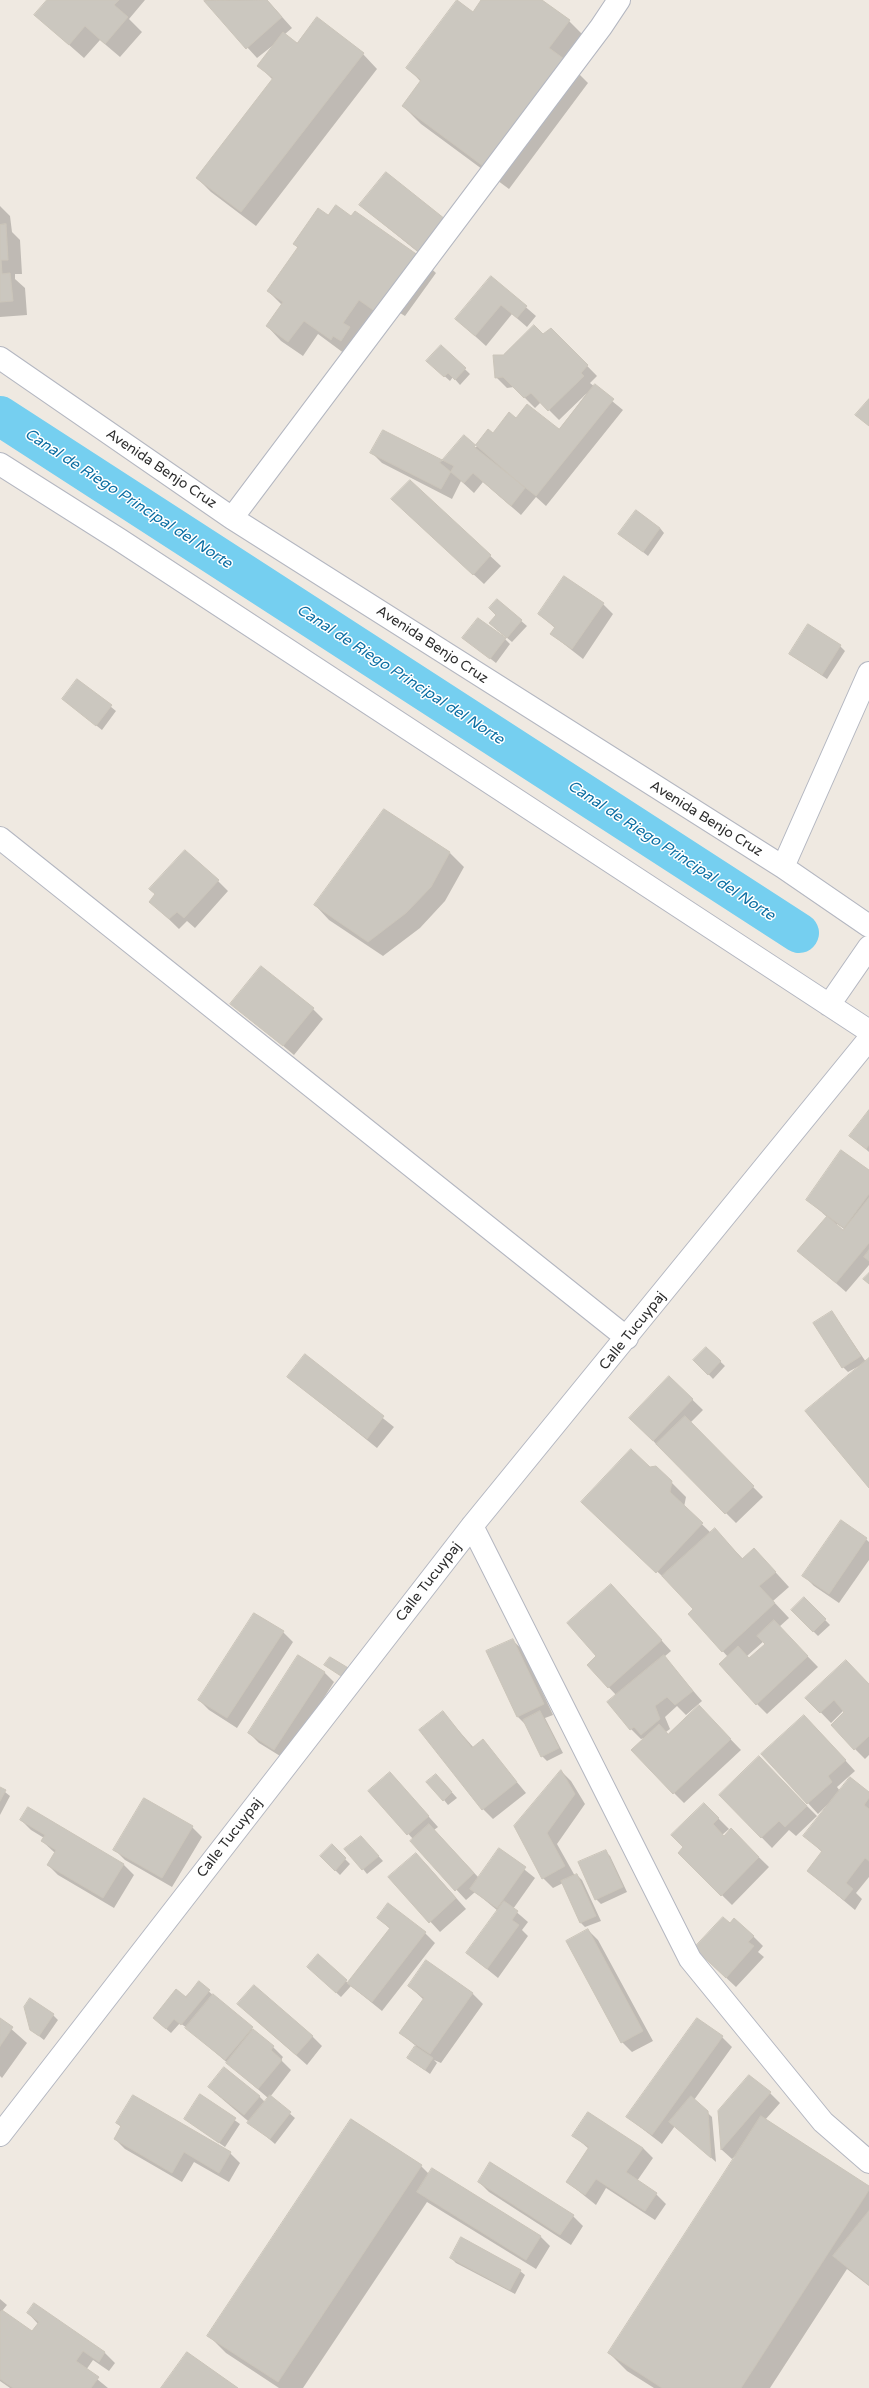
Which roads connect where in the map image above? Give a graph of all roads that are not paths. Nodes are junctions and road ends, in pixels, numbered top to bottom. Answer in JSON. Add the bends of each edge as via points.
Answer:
{"nodes":[{"id":1,"x":619,"y":0,"type":"edge"},
{"id":2,"x":0,"y":358,"type":"edge"},
{"id":3,"x":0,"y":464,"type":"edge"},
{"id":4,"x":232,"y":518,"type":"junction"},
{"id":5,"x":869,"y":673,"type":"edge"},
{"id":6,"x":0,"y":838,"type":"edge"},
{"id":7,"x":783,"y":867,"type":"junction"},
{"id":8,"x":869,"y":926,"type":"edge"},
{"id":9,"x":869,"y":947,"type":"edge"},
{"id":10,"x":829,"y":1005,"type":"junction"},
{"id":11,"x":869,"y":1031,"type":"edge"},
{"id":12,"x":869,"y":1039,"type":"edge"},
{"id":13,"x":627,"y":1338,"type":"junction"},
{"id":14,"x":472,"y":1526,"type":"junction"},
{"id":15,"x":0,"y":2135,"type":"edge"},
{"id":16,"x":869,"y":2162,"type":"edge"}],
"edges":[{"from":1,"to":4,"type":"street"},
{"from":2,"to":4,"type":"street","name":"Avenida Benjo Cruz"},
{"from":3,"to":10,"type":"street"},
{"from":4,"to":7,"type":"street","name":"Avenida Benjo Cruz"},
{"from":5,"to":7,"type":"street"},
{"from":6,"to":13,"type":"street"},
{"from":7,"to":8,"type":"street","name":"Avenida Benjo Cruz"},
{"from":9,"to":10,"type":"street"},
{"from":10,"to":11,"type":"street"},
{"from":12,"to":13,"type":"street","name":"Calle Tucuypaj"},
{"from":13,"to":14,"type":"street","name":"Calle Tucuypaj"},
{"from":14,"to":15,"type":"street","name":"Calle Tucuypaj"},
{"from":14,"to":16,"type":"street","via":[[690,1959],[823,2122]]}]}
